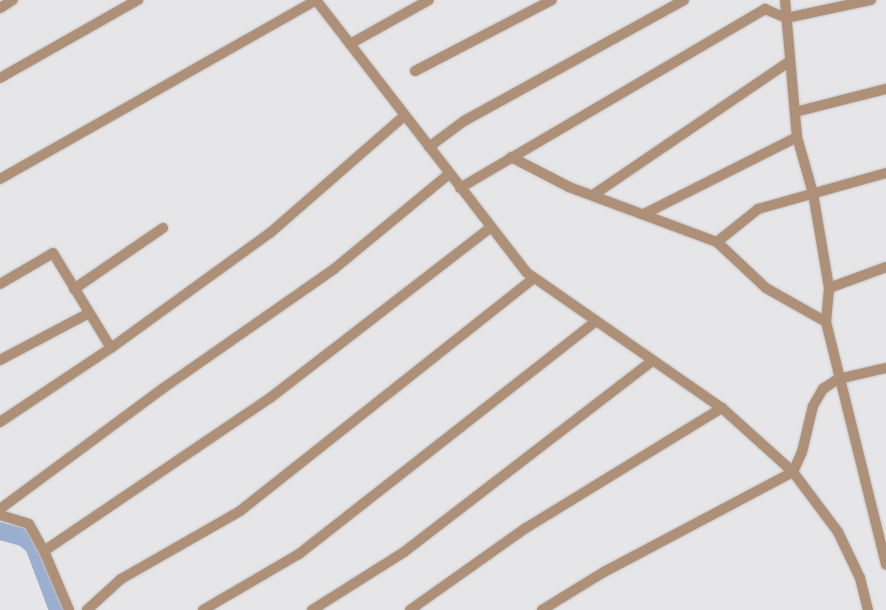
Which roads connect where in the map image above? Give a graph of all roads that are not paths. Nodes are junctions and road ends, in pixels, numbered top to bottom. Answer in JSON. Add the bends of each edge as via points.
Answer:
{"nodes":[{"id":1,"x":13,"y":0,"type":"edge"},
{"id":2,"x":138,"y":0,"type":"edge"},
{"id":3,"x":316,"y":0,"type":"edge"},
{"id":4,"x":429,"y":0,"type":"edge"},
{"id":5,"x":552,"y":0,"type":"edge"},
{"id":6,"x":684,"y":0,"type":"edge"},
{"id":7,"x":785,"y":0,"type":"edge"},
{"id":8,"x":871,"y":0,"type":"edge"},
{"id":9,"x":0,"y":8,"type":"edge"},
{"id":10,"x":786,"y":18,"type":"junction"},
{"id":11,"x":350,"y":44,"type":"junction"},
{"id":12,"x":790,"y":61,"type":"junction"},
{"id":13,"x":416,"y":71,"type":"dead end"},
{"id":14,"x":0,"y":78,"type":"edge"},
{"id":15,"x":886,"y":89,"type":"edge"},
{"id":16,"x":794,"y":112,"type":"junction"},
{"id":17,"x":404,"y":116,"type":"junction"},
{"id":18,"x":797,"y":137,"type":"junction"},
{"id":19,"x":429,"y":147,"type":"junction"},
{"id":20,"x":511,"y":157,"type":"junction"},
{"id":21,"x":886,"y":173,"type":"edge"},
{"id":22,"x":449,"y":174,"type":"junction"},
{"id":23,"x":0,"y":179,"type":"edge"},
{"id":24,"x":460,"y":188,"type":"junction"},
{"id":25,"x":813,"y":193,"type":"junction"},
{"id":26,"x":593,"y":195,"type":"junction"},
{"id":27,"x":644,"y":214,"type":"junction"},
{"id":28,"x":491,"y":227,"type":"junction"},
{"id":29,"x":163,"y":228,"type":"dead end"},
{"id":30,"x":717,"y":242,"type":"junction"},
{"id":31,"x":886,"y":267,"type":"edge"},
{"id":32,"x":534,"y":278,"type":"junction"},
{"id":33,"x":0,"y":284,"type":"edge"},
{"id":34,"x":829,"y":288,"type":"junction"},
{"id":35,"x":74,"y":289,"type":"junction"},
{"id":36,"x":89,"y":313,"type":"junction"},
{"id":37,"x":596,"y":321,"type":"junction"},
{"id":38,"x":826,"y":322,"type":"junction"},
{"id":39,"x":111,"y":348,"type":"junction"},
{"id":40,"x":0,"y":360,"type":"edge"},
{"id":41,"x":653,"y":360,"type":"junction"},
{"id":42,"x":886,"y":368,"type":"edge"},
{"id":43,"x":838,"y":379,"type":"junction"},
{"id":44,"x":722,"y":408,"type":"junction"},
{"id":45,"x":0,"y":422,"type":"edge"},
{"id":46,"x":793,"y":472,"type":"junction"},
{"id":47,"x":0,"y":509,"type":"edge"},
{"id":48,"x":0,"y":515,"type":"edge"},
{"id":49,"x":44,"y":551,"type":"junction"},
{"id":50,"x":886,"y":565,"type":"edge"},
{"id":51,"x":69,"y":610,"type":"edge"},
{"id":52,"x":86,"y":610,"type":"edge"},
{"id":53,"x":203,"y":610,"type":"edge"},
{"id":54,"x":312,"y":610,"type":"edge"},
{"id":55,"x":410,"y":610,"type":"edge"},
{"id":56,"x":542,"y":610,"type":"edge"},
{"id":57,"x":868,"y":610,"type":"edge"}],
"edges":[{"from":1,"to":9,"type":"street"},
{"from":2,"to":14,"type":"street"},
{"from":3,"to":11,"type":"street"},
{"from":3,"to":23,"type":"street"},
{"from":4,"to":11,"type":"street"},
{"from":5,"to":13,"type":"street"},
{"from":6,"to":19,"type":"street","via":[[464,121]]},
{"from":7,"to":10,"type":"street"},
{"from":8,"to":10,"type":"street"},
{"from":10,"to":12,"type":"street"},
{"from":10,"to":20,"type":"street","via":[[765,9]]},
{"from":11,"to":17,"type":"street"},
{"from":12,"to":16,"type":"street"},
{"from":12,"to":26,"type":"street"},
{"from":15,"to":16,"type":"street"},
{"from":16,"to":18,"type":"street"},
{"from":17,"to":19,"type":"street"},
{"from":17,"to":39,"type":"street","via":[[270,233]]},
{"from":18,"to":25,"type":"street"},
{"from":18,"to":27,"type":"street"},
{"from":19,"to":22,"type":"street"},
{"from":20,"to":24,"type":"street"},
{"from":20,"to":26,"type":"street","via":[[569,188]]},
{"from":21,"to":25,"type":"street"},
{"from":22,"to":24,"type":"street"},
{"from":22,"to":47,"type":"street","via":[[334,268],[162,389]]},
{"from":24,"to":28,"type":"street"},
{"from":25,"to":30,"type":"street","via":[[758,209]]},
{"from":25,"to":34,"type":"street"},
{"from":26,"to":27,"type":"street"},
{"from":27,"to":30,"type":"street"},
{"from":28,"to":32,"type":"street"},
{"from":28,"to":49,"type":"street","via":[[270,398]]},
{"from":29,"to":35,"type":"street"},
{"from":30,"to":38,"type":"street","via":[[766,288]]},
{"from":31,"to":34,"type":"street"},
{"from":32,"to":37,"type":"street"},
{"from":32,"to":52,"type":"street","via":[[240,511],[122,579]]},
{"from":33,"to":35,"type":"street","via":[[52,253]]},
{"from":34,"to":38,"type":"street"},
{"from":35,"to":36,"type":"street"},
{"from":36,"to":39,"type":"street"},
{"from":36,"to":40,"type":"street"},
{"from":37,"to":41,"type":"street"},
{"from":37,"to":53,"type":"street","via":[[299,554]]},
{"from":38,"to":43,"type":"street"},
{"from":39,"to":45,"type":"street"},
{"from":41,"to":44,"type":"street"},
{"from":41,"to":54,"type":"street","via":[[404,552]]},
{"from":42,"to":43,"type":"street"},
{"from":43,"to":46,"type":"street","via":[[818,395]]},
{"from":43,"to":50,"type":"street"},
{"from":44,"to":46,"type":"street"},
{"from":44,"to":55,"type":"street","via":[[526,528]]},
{"from":46,"to":56,"type":"street","via":[[604,572]]},
{"from":46,"to":57,"type":"street","via":[[838,532],[860,578]]},
{"from":48,"to":49,"type":"street","via":[[29,524]]},
{"from":49,"to":51,"type":"street"}]}
